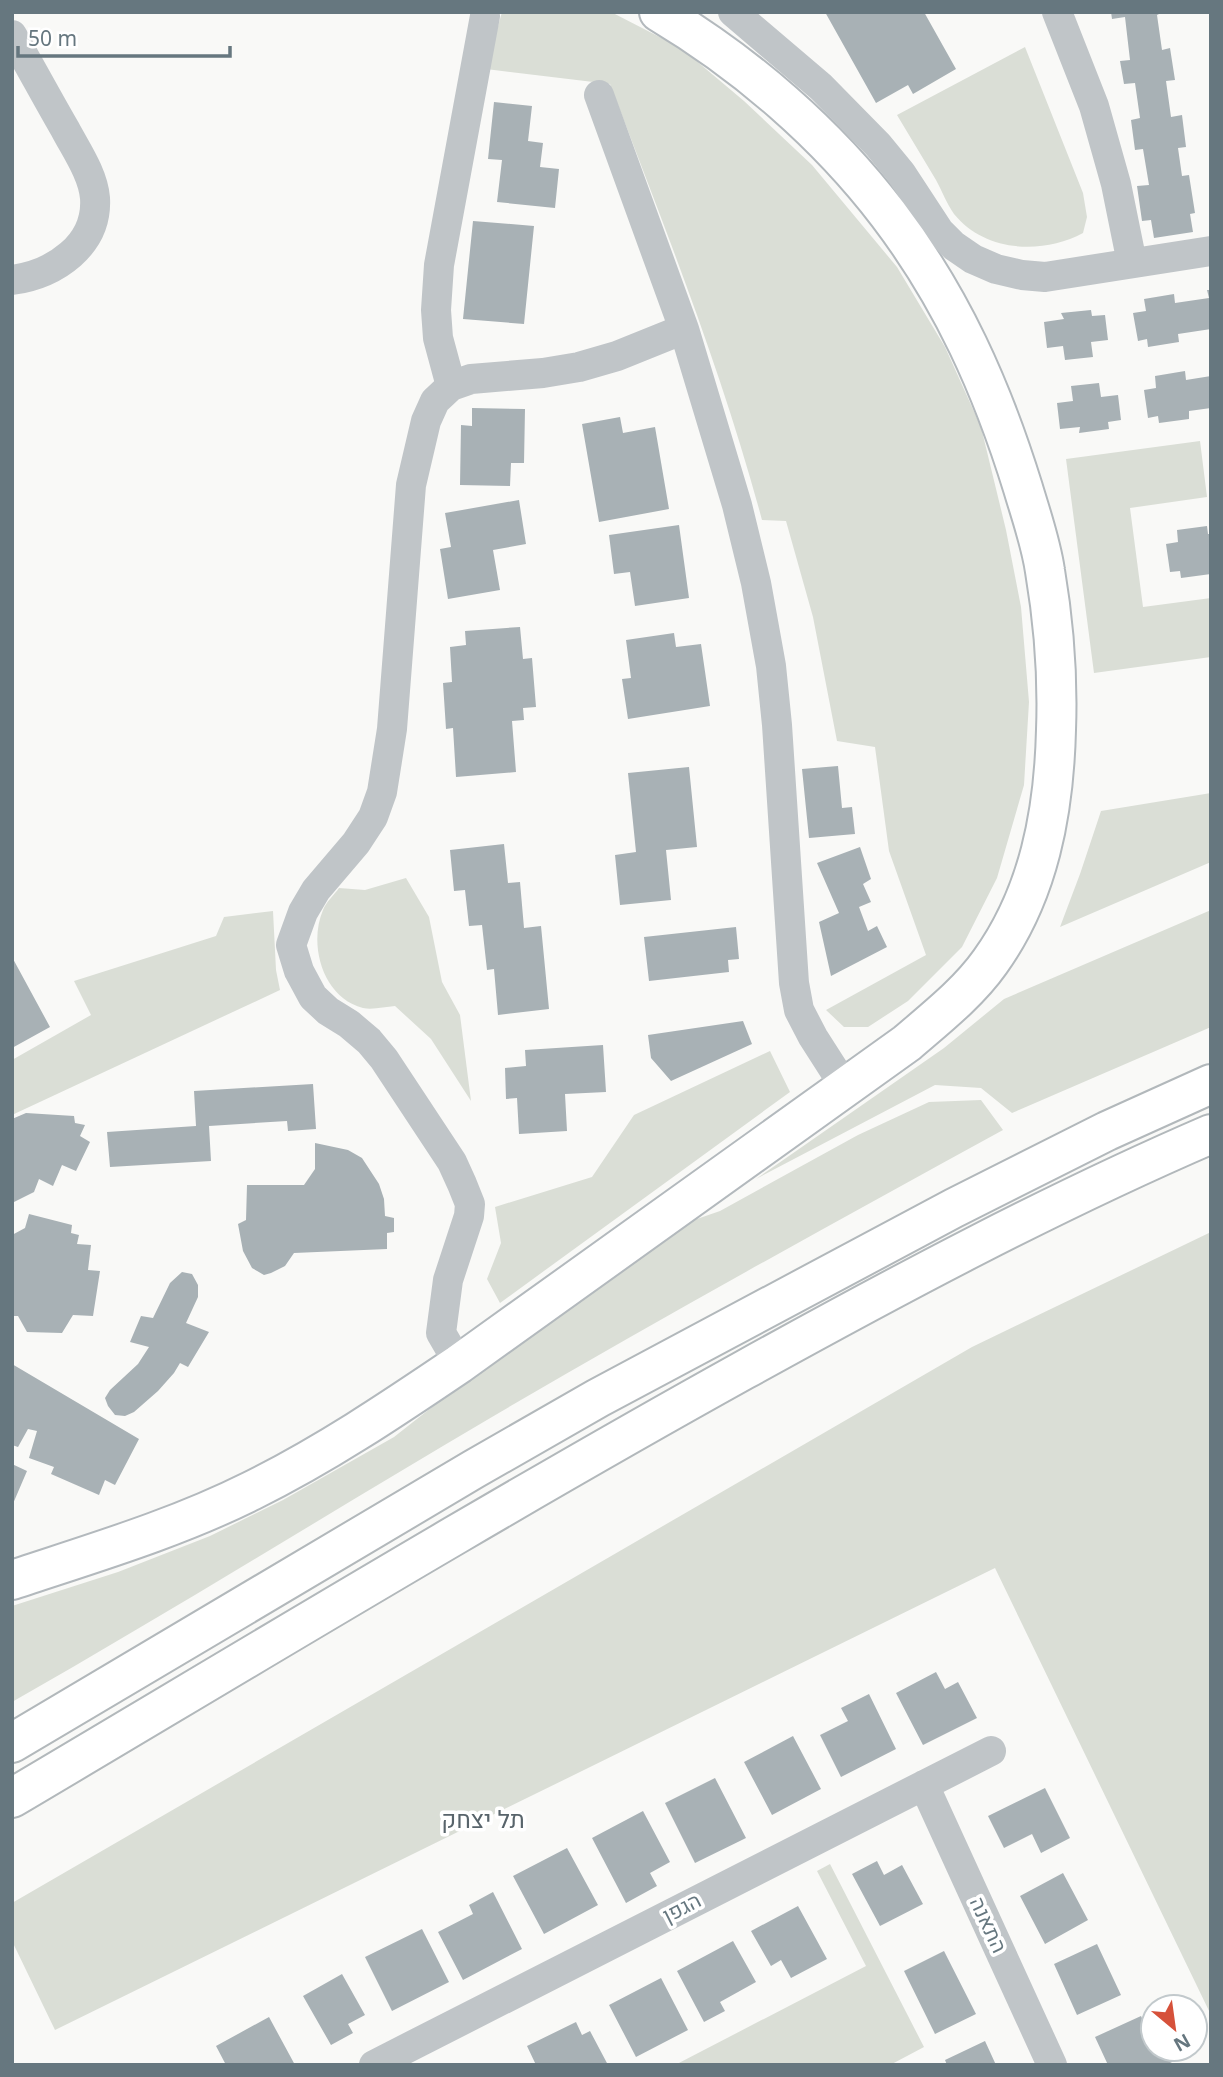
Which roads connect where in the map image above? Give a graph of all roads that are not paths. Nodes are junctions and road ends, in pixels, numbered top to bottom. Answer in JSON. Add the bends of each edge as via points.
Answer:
{"nodes":[{"id":1,"x":659,"y":12,"type":"edge"},
{"id":2,"x":733,"y":12,"type":"edge"},
{"id":3,"x":1057,"y":12,"type":"edge"},
{"id":4,"x":485,"y":16,"type":"dead end"},
{"id":5,"x":12,"y":35,"type":"edge"},
{"id":6,"x":599,"y":95,"type":"dead end"},
{"id":7,"x":1211,"y":251,"type":"edge"},
{"id":8,"x":1132,"y":263,"type":"junction"},
{"id":9,"x":12,"y":281,"type":"edge"},
{"id":10,"x":684,"y":329,"type":"junction"},
{"id":11,"x":451,"y":386,"type":"junction"},
{"id":12,"x":1211,"y":1084,"type":"edge"},
{"id":13,"x":845,"y":1087,"type":"junction"},
{"id":14,"x":1211,"y":1134,"type":"edge"},
{"id":15,"x":459,"y":1364,"type":"junction"},
{"id":16,"x":12,"y":1580,"type":"edge"},
{"id":17,"x":12,"y":1743,"type":"edge"},
{"id":18,"x":991,"y":1751,"type":"dead end"},
{"id":19,"x":924,"y":1785,"type":"junction"},
{"id":20,"x":12,"y":1798,"type":"edge"},
{"id":21,"x":374,"y":2065,"type":"edge"},
{"id":22,"x":1052,"y":2065,"type":"edge"}],
"edges":[{"from":1,"to":13,"type":"main road","via":[[733,62],[809,126],[894,223],[944,301],[984,378],[1006,433],[1045,568],[1055,648],[1056,756],[1049,816],[1032,882],[1009,932],[967,989],[907,1043]]},
{"from":2,"to":8,"type":"street","via":[[821,87],[878,145],[939,230],[973,259],[1022,275],[1045,277]]},
{"from":3,"to":8,"type":"street","via":[[1094,106]]},
{"from":4,"to":11,"type":"street","via":[[439,265],[438,338]]},
{"from":5,"to":9,"type":"street","via":[[86,168],[95,196],[86,239],[68,258]]},
{"from":6,"to":10,"type":"street"},
{"from":7,"to":8,"type":"street"},
{"from":10,"to":11,"type":"street","via":[[579,367],[471,379]]},
{"from":10,"to":13,"type":"street","via":[[737,505],[771,666],[799,1010]]},
{"from":11,"to":15,"type":"street","via":[[435,401],[426,421],[411,485],[392,729],[382,792],[356,843],[309,901],[291,945],[313,997],[369,1041],[384,1059],[452,1162],[466,1194],[468,1216],[448,1280],[441,1333]]},
{"from":12,"to":17,"type":"main road","via":[[1107,1130],[954,1208],[598,1398]]},
{"from":13,"to":15,"type":"main road"},
{"from":14,"to":20,"type":"main road","via":[[938,1265],[612,1443]]},
{"from":15,"to":16,"type":"main road","via":[[335,1447],[250,1492],[153,1533]]},
{"from":18,"to":19,"type":"street","name":"הגפן"},
{"from":19,"to":21,"type":"street","name":"הגפן"},
{"from":19,"to":22,"type":"street","name":"התאנה"}]}
